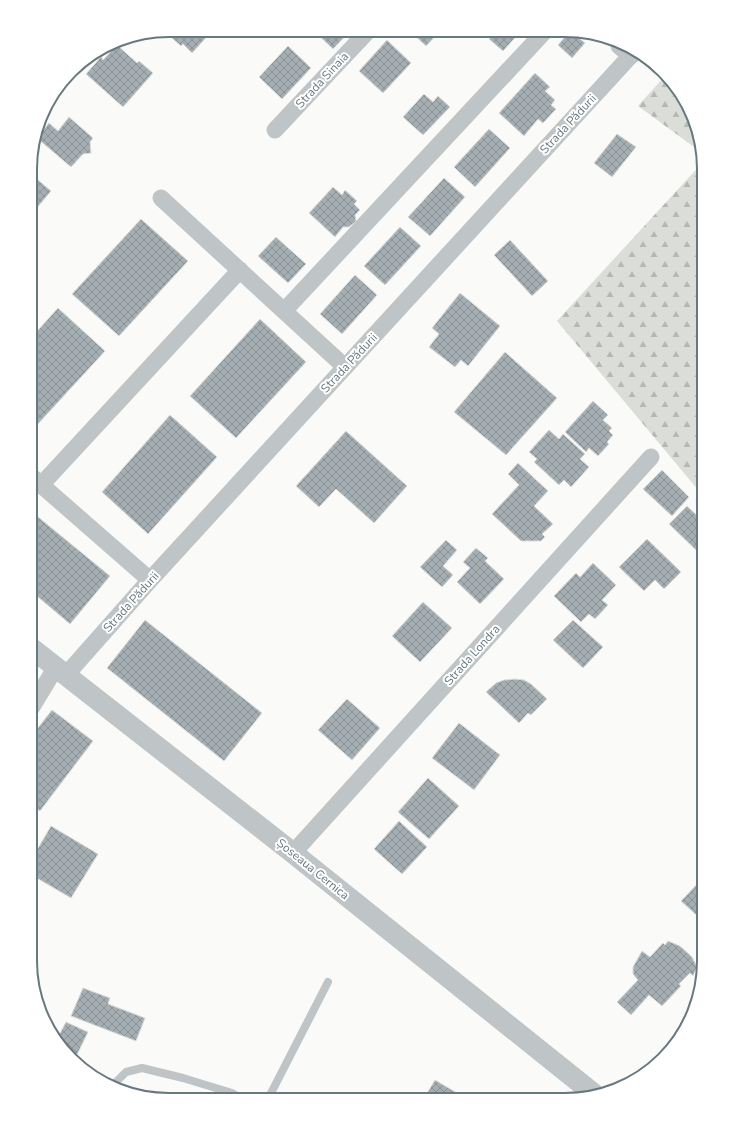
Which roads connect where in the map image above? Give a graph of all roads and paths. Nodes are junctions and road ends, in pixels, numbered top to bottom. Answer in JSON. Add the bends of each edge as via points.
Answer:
{"nodes":[{"id":1,"x":362,"y":37,"type":"edge"},
{"id":2,"x":539,"y":37,"type":"edge"},
{"id":3,"x":627,"y":53,"type":"edge"},
{"id":4,"x":275,"y":130,"type":"dead end"},
{"id":5,"x":161,"y":198,"type":"dead end"},
{"id":6,"x":240,"y":270,"type":"junction"},
{"id":7,"x":284,"y":311,"type":"junction"},
{"id":8,"x":345,"y":367,"type":"junction"},
{"id":9,"x":651,"y":457,"type":"dead end"},
{"id":10,"x":37,"y":479,"type":"edge"},
{"id":11,"x":37,"y":481,"type":"edge"},
{"id":12,"x":150,"y":580,"type":"junction"},
{"id":13,"x":37,"y":652,"type":"edge"},
{"id":14,"x":61,"y":671,"type":"junction"},
{"id":15,"x":37,"y":701,"type":"edge"},
{"id":16,"x":293,"y":853,"type":"junction"},
{"id":17,"x":328,"y":982,"type":"dead end"},
{"id":18,"x":116,"y":1082,"type":"edge"},
{"id":19,"x":589,"y":1090,"type":"edge"},
{"id":20,"x":232,"y":1093,"type":"edge"},
{"id":21,"x":271,"y":1093,"type":"edge"}],
"edges":[{"from":1,"to":4,"type":"street","name":"Strada Sinaia"},
{"from":2,"to":7,"type":"street"},
{"from":3,"to":8,"type":"street","name":"Strada Pădurii"},
{"from":5,"to":6,"type":"street"},
{"from":6,"to":7,"type":"street"},
{"from":6,"to":10,"type":"street"},
{"from":7,"to":8,"type":"street"},
{"from":8,"to":12,"type":"street","name":"Strada Pădurii"},
{"from":9,"to":16,"type":"street","name":"Strada Londra"},
{"from":11,"to":12,"type":"street"},
{"from":12,"to":14,"type":"street","name":"Strada Pădurii"},
{"from":13,"to":14,"type":"street","name":"Șoseaua Cernica"},
{"from":14,"to":15,"type":"street","name":"Strada Pădurii"},
{"from":14,"to":16,"type":"street","name":"Șoseaua Cernica"},
{"from":16,"to":19,"type":"street","name":"Șoseaua Cernica"},
{"from":17,"to":21,"type":"lane"},
{"from":18,"to":20,"type":"lane","via":[[126,1072],[142,1068]]}]}
